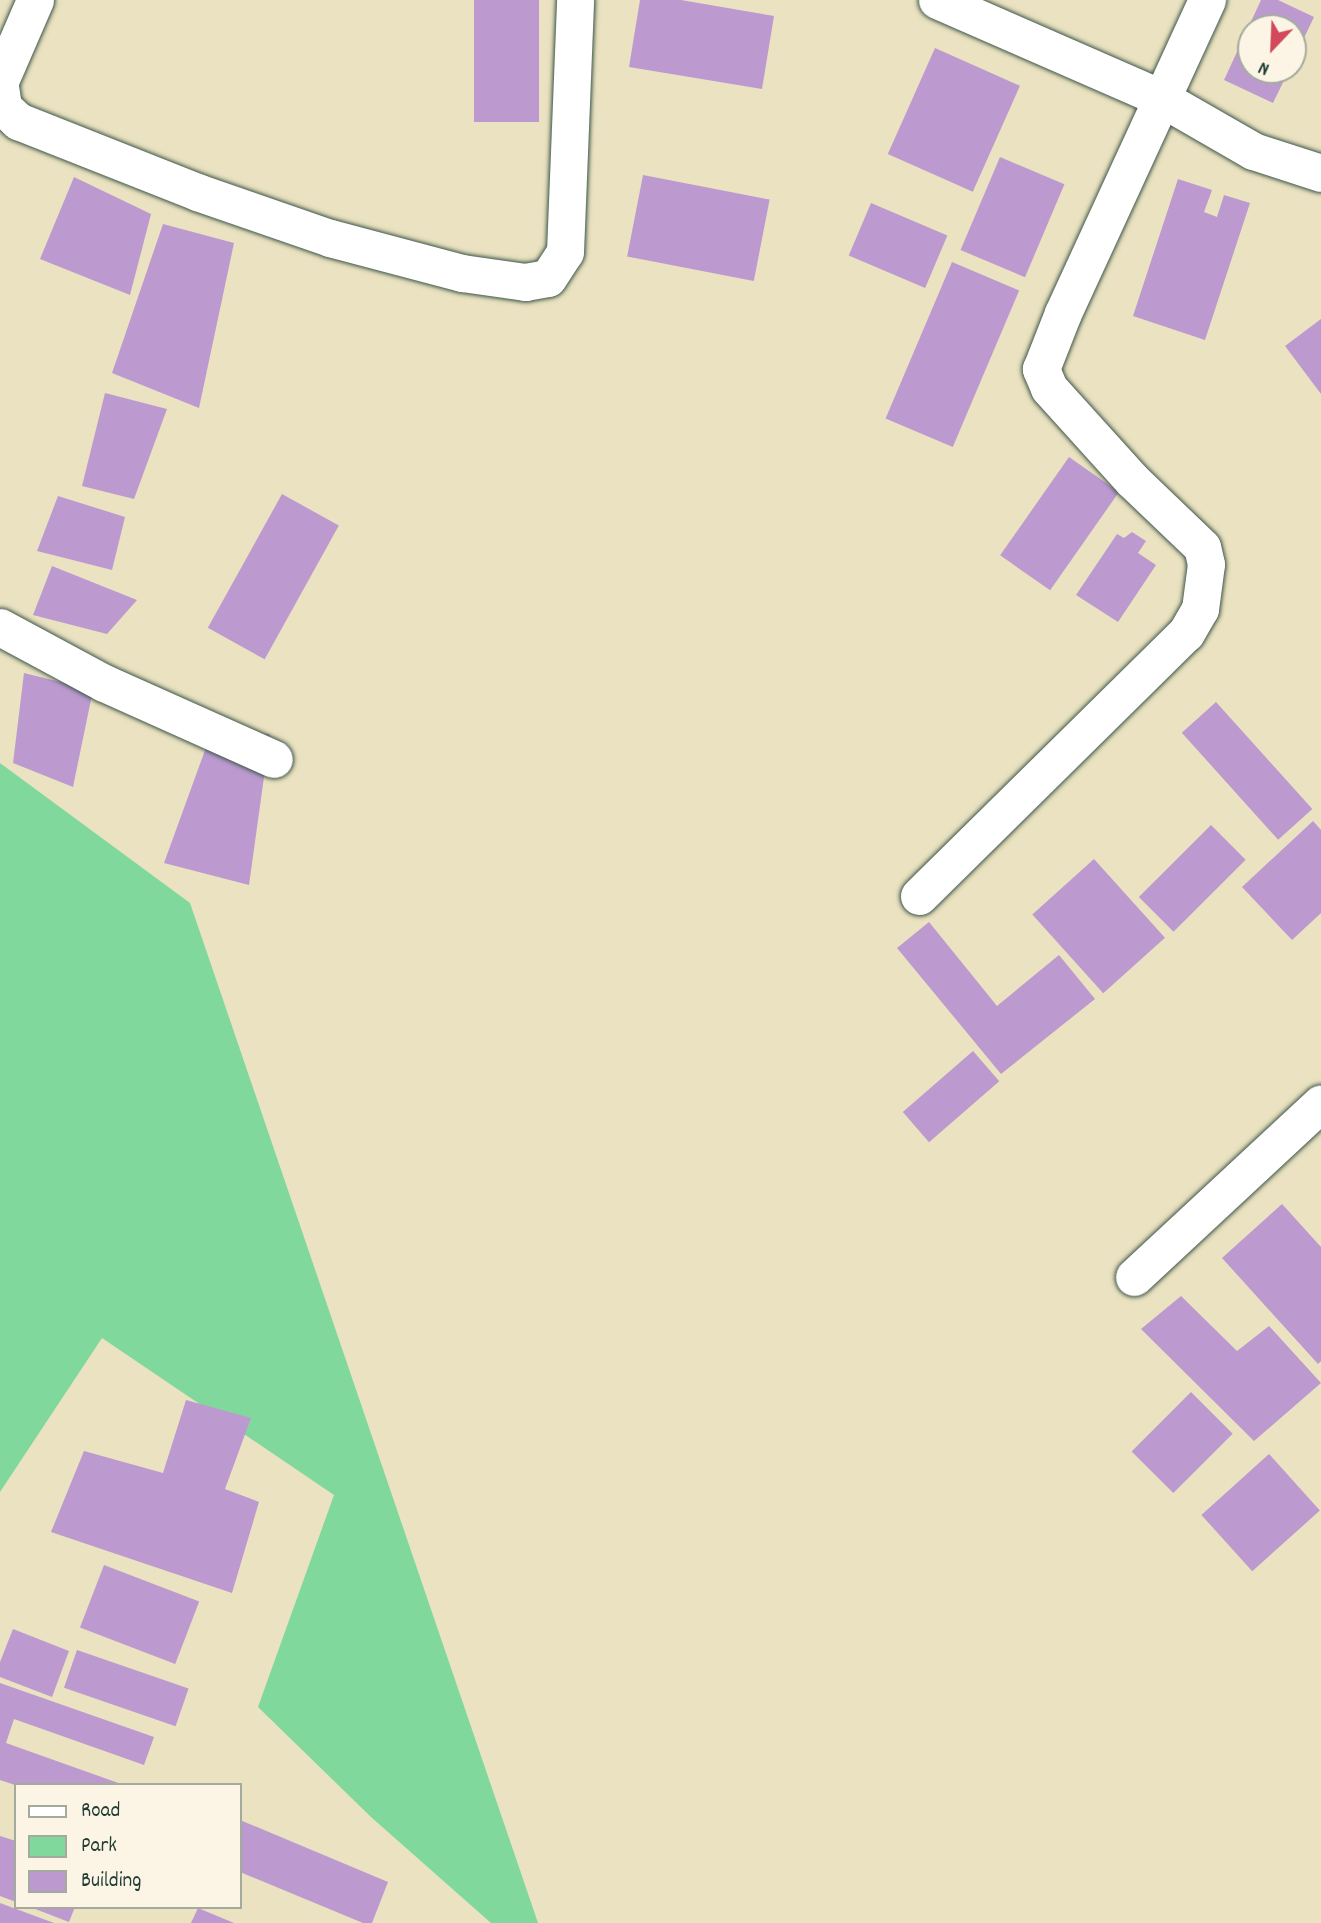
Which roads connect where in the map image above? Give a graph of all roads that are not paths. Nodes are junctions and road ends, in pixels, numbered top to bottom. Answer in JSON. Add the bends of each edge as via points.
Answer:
{"nodes":[{"id":1,"x":35,"y":0,"type":"edge"},
{"id":2,"x":575,"y":0,"type":"edge"},
{"id":3,"x":937,"y":0,"type":"edge"},
{"id":4,"x":1207,"y":0,"type":"edge"},
{"id":5,"x":0,"y":81,"type":"edge"},
{"id":6,"x":0,"y":87,"type":"edge"},
{"id":7,"x":1161,"y":98,"type":"junction"},
{"id":8,"x":1321,"y":173,"type":"edge"},
{"id":9,"x":0,"y":627,"type":"edge"},
{"id":10,"x":274,"y":759,"type":"dead end"},
{"id":11,"x":919,"y":896,"type":"dead end"},
{"id":12,"x":1321,"y":1103,"type":"edge"},
{"id":13,"x":1134,"y":1277,"type":"dead end"}],
"edges":[{"from":1,"to":5,"type":"street"},
{"from":2,"to":6,"type":"street","via":[[565,252],[548,278],[525,282],[462,273],[330,238],[197,192],[18,121],[3,107]]},
{"from":3,"to":7,"type":"street"},
{"from":4,"to":7,"type":"street"},
{"from":7,"to":8,"type":"street","via":[[1253,151]]},
{"from":7,"to":11,"type":"street","via":[[1041,369],[1049,388],[1123,470],[1202,547],[1206,564],[1200,609],[1186,633]]},
{"from":9,"to":10,"type":"street","via":[[104,683]]},
{"from":12,"to":13,"type":"street"}]}
